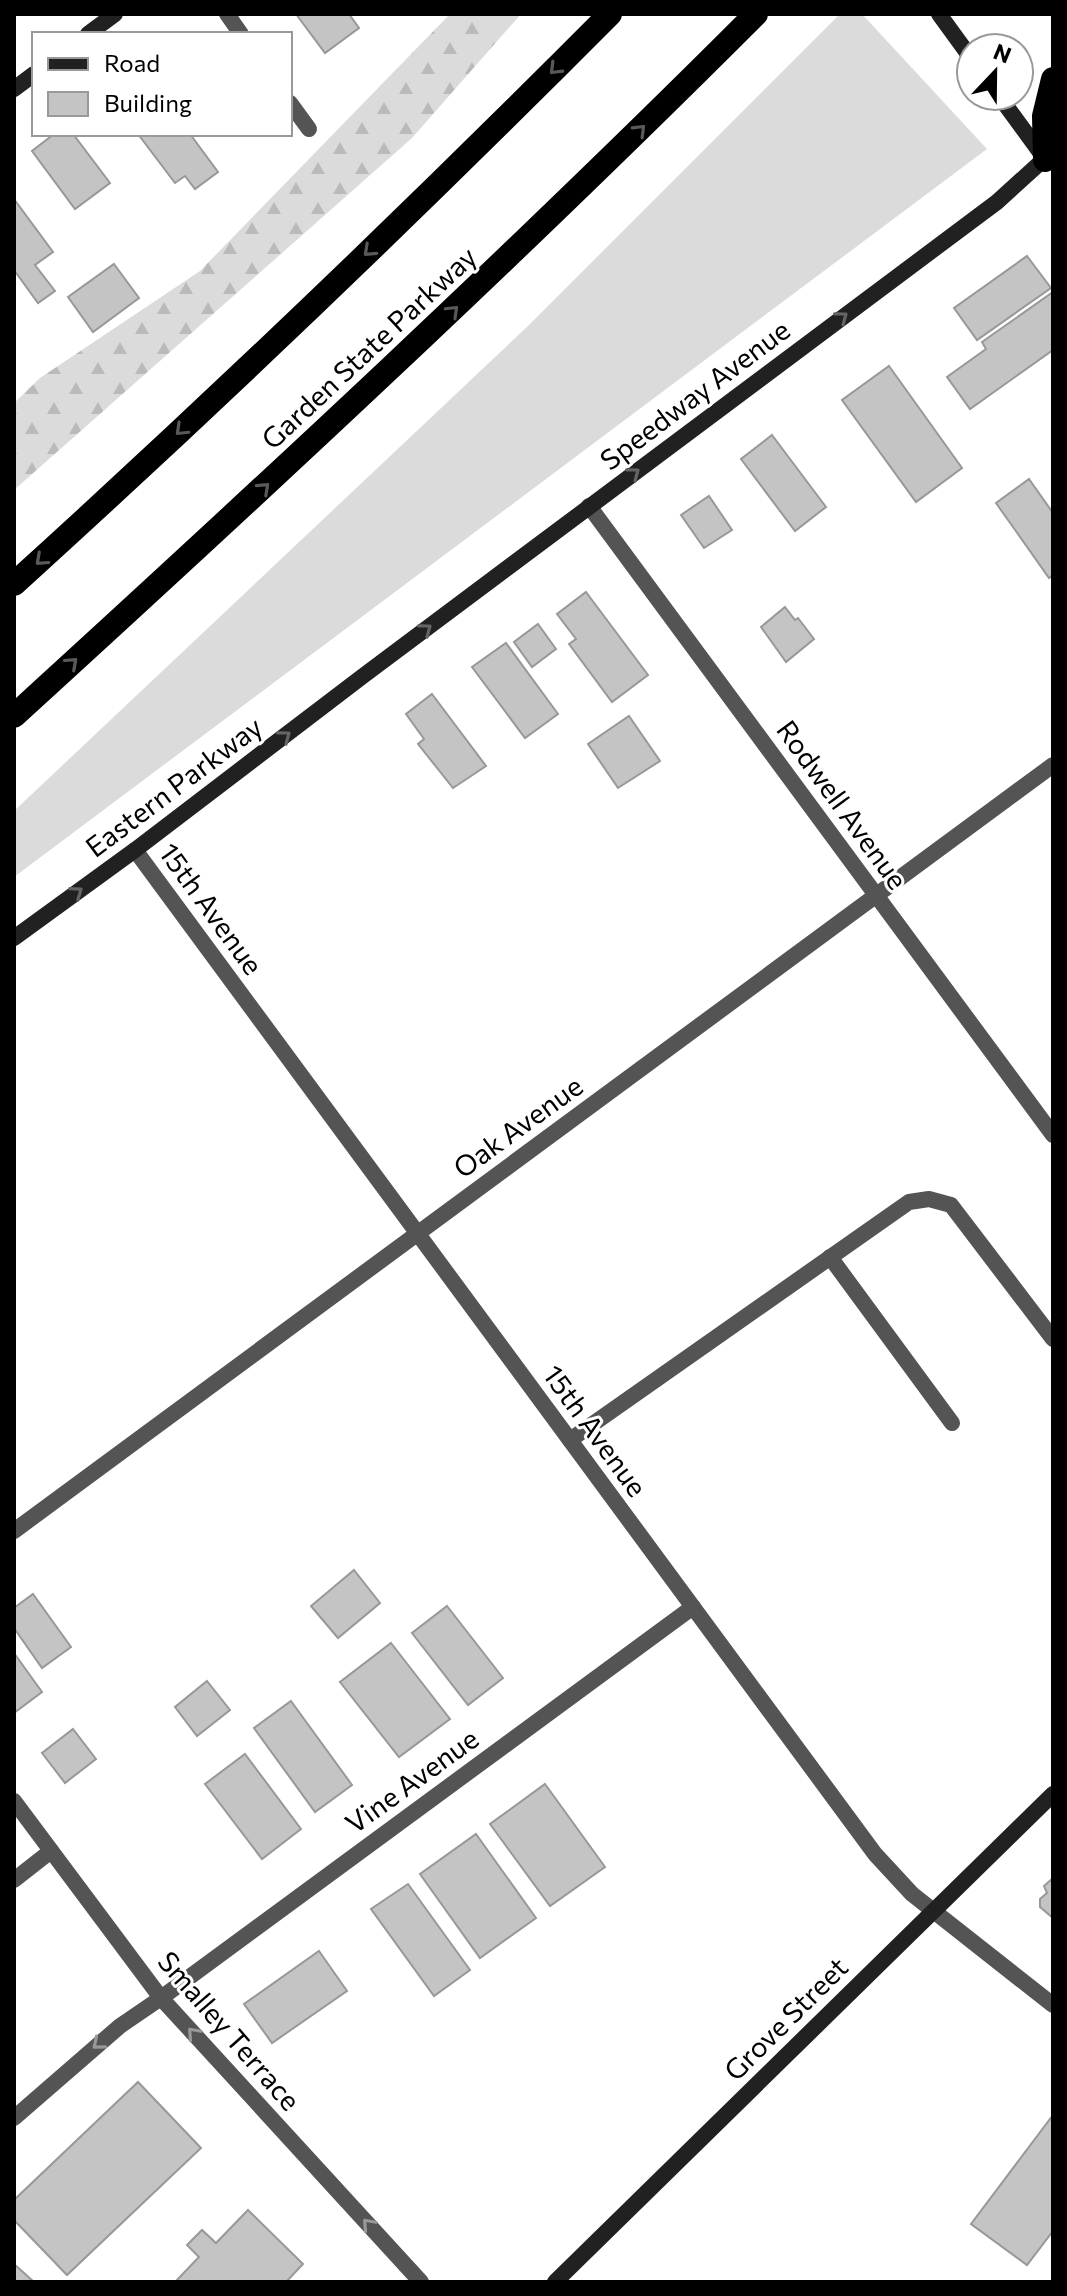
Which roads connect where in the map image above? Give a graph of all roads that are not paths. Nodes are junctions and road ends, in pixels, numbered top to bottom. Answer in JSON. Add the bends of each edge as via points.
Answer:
{"nodes":[{"id":1,"x":115,"y":14,"type":"edge"},
{"id":2,"x":227,"y":14,"type":"edge"},
{"id":3,"x":610,"y":14,"type":"edge"},
{"id":4,"x":756,"y":14,"type":"edge"},
{"id":5,"x":939,"y":14,"type":"edge"},
{"id":6,"x":91,"y":32,"type":"edge"},
{"id":7,"x":240,"y":32,"type":"edge"},
{"id":8,"x":955,"y":36,"type":"edge"},
{"id":9,"x":32,"y":76,"type":"edge"},
{"id":10,"x":1053,"y":79,"type":"edge"},
{"id":11,"x":14,"y":89,"type":"edge"},
{"id":12,"x":292,"y":106,"type":"edge"},
{"id":13,"x":1012,"y":112,"type":"edge"},
{"id":14,"x":309,"y":129,"type":"dead end"},
{"id":15,"x":1050,"y":160,"type":"edge"},
{"id":16,"x":589,"y":506,"type":"junction"},
{"id":17,"x":14,"y":584,"type":"edge"},
{"id":18,"x":363,"y":676,"type":"joint"},
{"id":19,"x":14,"y":716,"type":"edge"},
{"id":20,"x":1053,"y":765,"type":"edge"},
{"id":21,"x":135,"y":850,"type":"junction"},
{"id":22,"x":876,"y":895,"type":"junction"},
{"id":23,"x":14,"y":938,"type":"edge"},
{"id":24,"x":1053,"y":1135,"type":"edge"},
{"id":25,"x":418,"y":1233,"type":"junction"},
{"id":26,"x":830,"y":1257,"type":"junction"},
{"id":27,"x":1053,"y":1339,"type":"edge"},
{"id":28,"x":952,"y":1423,"type":"dead end"},
{"id":29,"x":570,"y":1440,"type":"junction"},
{"id":30,"x":14,"y":1531,"type":"edge"},
{"id":31,"x":693,"y":1607,"type":"junction"},
{"id":32,"x":1053,"y":1794,"type":"edge"},
{"id":33,"x":14,"y":1801,"type":"edge"},
{"id":34,"x":51,"y":1851,"type":"junction"},
{"id":35,"x":14,"y":1880,"type":"edge"},
{"id":36,"x":933,"y":1911,"type":"junction"},
{"id":37,"x":161,"y":1998,"type":"junction"},
{"id":38,"x":1053,"y":2005,"type":"edge"},
{"id":39,"x":14,"y":2118,"type":"edge"},
{"id":40,"x":421,"y":2282,"type":"edge"},
{"id":41,"x":555,"y":2282,"type":"edge"}],
"edges":[{"from":1,"to":6,"type":"main road"},
{"from":2,"to":7,"type":"street"},
{"from":3,"to":17,"type":"highway","one_way":true,"via":[[380,240]]},
{"from":19,"to":4,"type":"highway","name":"Garden State Parkway","one_way":true,"via":[[393,368]]},
{"from":5,"to":8,"type":"main road"},
{"from":9,"to":11,"type":"main road"},
{"from":10,"to":15,"type":"highway","via":[[1044,116]]},
{"from":12,"to":14,"type":"street"},
{"from":13,"to":15,"type":"main road"},
{"from":16,"to":15,"type":"main road","name":"Speedway Avenue","one_way":true},
{"from":18,"to":16,"type":"main road","name":"Speedway Avenue","one_way":true},
{"from":16,"to":22,"type":"street","name":"Rodwell Avenue"},
{"from":21,"to":18,"type":"main road","name":"Eastern Parkway","one_way":true},
{"from":20,"to":22,"type":"street","name":"Oak Avenue"},
{"from":23,"to":21,"type":"main road","name":"Eastern Parkway","one_way":true},
{"from":21,"to":25,"type":"street","name":"15th Avenue"},
{"from":22,"to":24,"type":"street","name":"Rodwell Avenue"},
{"from":22,"to":25,"type":"street","name":"Oak Avenue"},
{"from":25,"to":29,"type":"street","name":"15th Avenue"},
{"from":25,"to":30,"type":"street","name":"Oak Avenue"},
{"from":26,"to":27,"type":"street","via":[[909,1202],[929,1199],[951,1205]]},
{"from":26,"to":28,"type":"street"},
{"from":26,"to":29,"type":"street"},
{"from":29,"to":31,"type":"street","name":"15th Avenue"},
{"from":31,"to":36,"type":"street","name":"15th Avenue","via":[[875,1854]]},
{"from":31,"to":37,"type":"street","name":"Vine Avenue"},
{"from":32,"to":36,"type":"main road","name":"Grove Street"},
{"from":33,"to":34,"type":"street","name":"Smalley Terrace"},
{"from":34,"to":35,"type":"street"},
{"from":34,"to":37,"type":"street","name":"Smalley Terrace"},
{"from":36,"to":38,"type":"street","name":"15th Avenue"},
{"from":36,"to":41,"type":"main road","name":"Grove Street"},
{"from":37,"to":39,"type":"street","name":"Vine Avenue","one_way":true,"via":[[110,2034]]},
{"from":40,"to":37,"type":"street","name":"Smalley Terrace","one_way":true}]}
